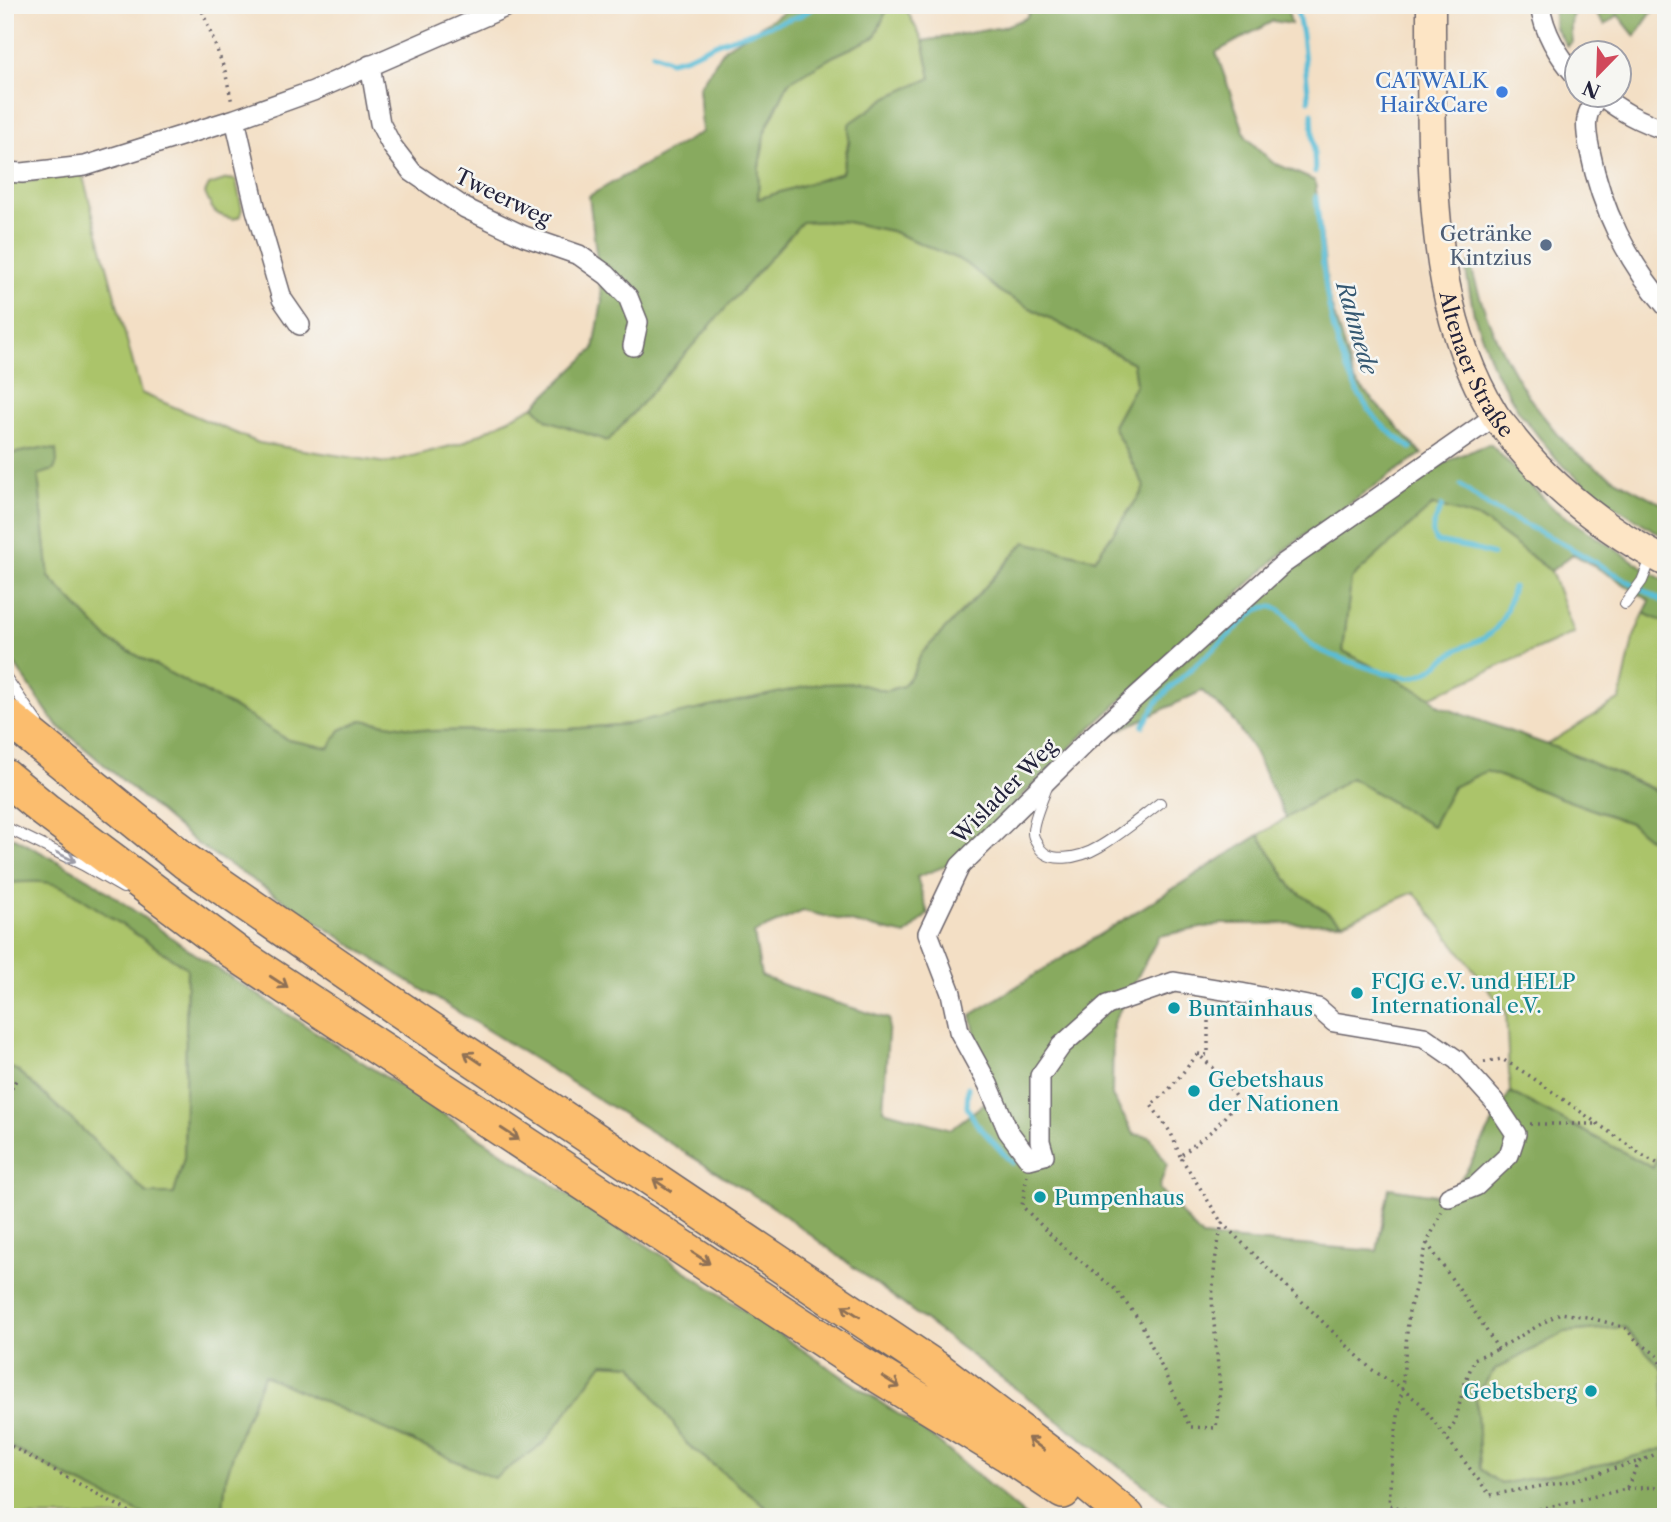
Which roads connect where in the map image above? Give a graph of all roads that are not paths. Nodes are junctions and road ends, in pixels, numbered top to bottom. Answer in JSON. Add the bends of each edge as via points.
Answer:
{"nodes":[{"id":1,"x":510,"y":5,"type":"edge"},
{"id":2,"x":1431,"y":5,"type":"edge"},
{"id":3,"x":1540,"y":5,"type":"edge"},
{"id":4,"x":1562,"y":58,"type":"edge"},
{"id":5,"x":370,"y":65,"type":"junction"},
{"id":6,"x":1591,"y":108,"type":"edge"},
{"id":7,"x":1618,"y":108,"type":"edge"},
{"id":8,"x":234,"y":119,"type":"junction"},
{"id":9,"x":1666,"y":130,"type":"edge"},
{"id":10,"x":5,"y":172,"type":"edge"},
{"id":11,"x":1666,"y":306,"type":"edge"},
{"id":12,"x":300,"y":324,"type":"dead end"},
{"id":13,"x":634,"y":346,"type":"dead end"},
{"id":14,"x":1495,"y":416,"type":"junction"},
{"id":15,"x":1653,"y":566,"type":"edge"},
{"id":16,"x":1625,"y":604,"type":"dead end"},
{"id":17,"x":5,"y":676,"type":"edge"},
{"id":18,"x":5,"y":715,"type":"edge"},
{"id":19,"x":42,"y":726,"type":"dead end"},
{"id":20,"x":76,"y":760,"type":"dead end"},
{"id":21,"x":1051,"y":776,"type":"junction"},
{"id":22,"x":5,"y":777,"type":"edge"},
{"id":23,"x":1160,"y":803,"type":"dead end"},
{"id":24,"x":5,"y":827,"type":"edge"},
{"id":25,"x":186,"y":861,"type":"junction"},
{"id":26,"x":129,"y":892,"type":"dead end"},
{"id":27,"x":164,"y":912,"type":"dead end"},
{"id":28,"x":244,"y":959,"type":"junction"},
{"id":29,"x":1449,"y":1197,"type":"road end"},
{"id":30,"x":1101,"y":1517,"type":"edge"},
{"id":31,"x":1127,"y":1517,"type":"edge"}],
"edges":[{"from":1,"to":5,"type":"street"},
{"from":2,"to":14,"type":"main road","name":"Altenaer Straße","via":[[1434,191],[1443,270],[1453,321]]},
{"from":3,"to":4,"type":"street","via":[[1548,34]]},
{"from":5,"to":8,"type":"street"},
{"from":5,"to":13,"type":"street","name":"Tweerweg","via":[[380,123],[412,172],[465,208],[579,255],[607,275],[628,297],[638,323]]},
{"from":6,"to":11,"type":"street","via":[[1586,124],[1595,175],[1616,231]]},
{"from":7,"to":9,"type":"street"},
{"from":8,"to":10,"type":"street","via":[[85,166]]},
{"from":8,"to":12,"type":"street","via":[[282,299]]},
{"from":14,"to":15,"type":"main road","name":"Altenaer Straße","via":[[1560,490]]},
{"from":14,"to":21,"type":"street","name":"Wislader Weg","via":[[1283,564]]},
{"from":15,"to":16,"type":"lane"},
{"from":17,"to":19,"type":"lane"},
{"from":18,"to":25,"type":"highway"},
{"from":20,"to":25,"type":"lane"},
{"from":21,"to":23,"type":"lane","via":[[1033,833],[1038,848],[1047,855],[1076,857],[1098,848]]},
{"from":21,"to":29,"type":"street","name":"Wislader Weg","via":[[960,866],[928,933],[951,993],[959,1031],[1008,1131],[1029,1159],[1044,1155],[1040,1076],[1061,1046],[1107,1005],[1174,982],[1318,1008],[1334,1022],[1424,1037],[1457,1060],[1516,1134],[1509,1154],[1476,1186]]},
{"from":22,"to":28,"type":"highway"},
{"from":24,"to":26,"type":"lane","one_way":true},
{"from":31,"to":25,"type":"highway","one_way":true,"via":[[938,1370]]},
{"from":27,"to":28,"type":"lane"},
{"from":28,"to":30,"type":"highway","one_way":true}]}
